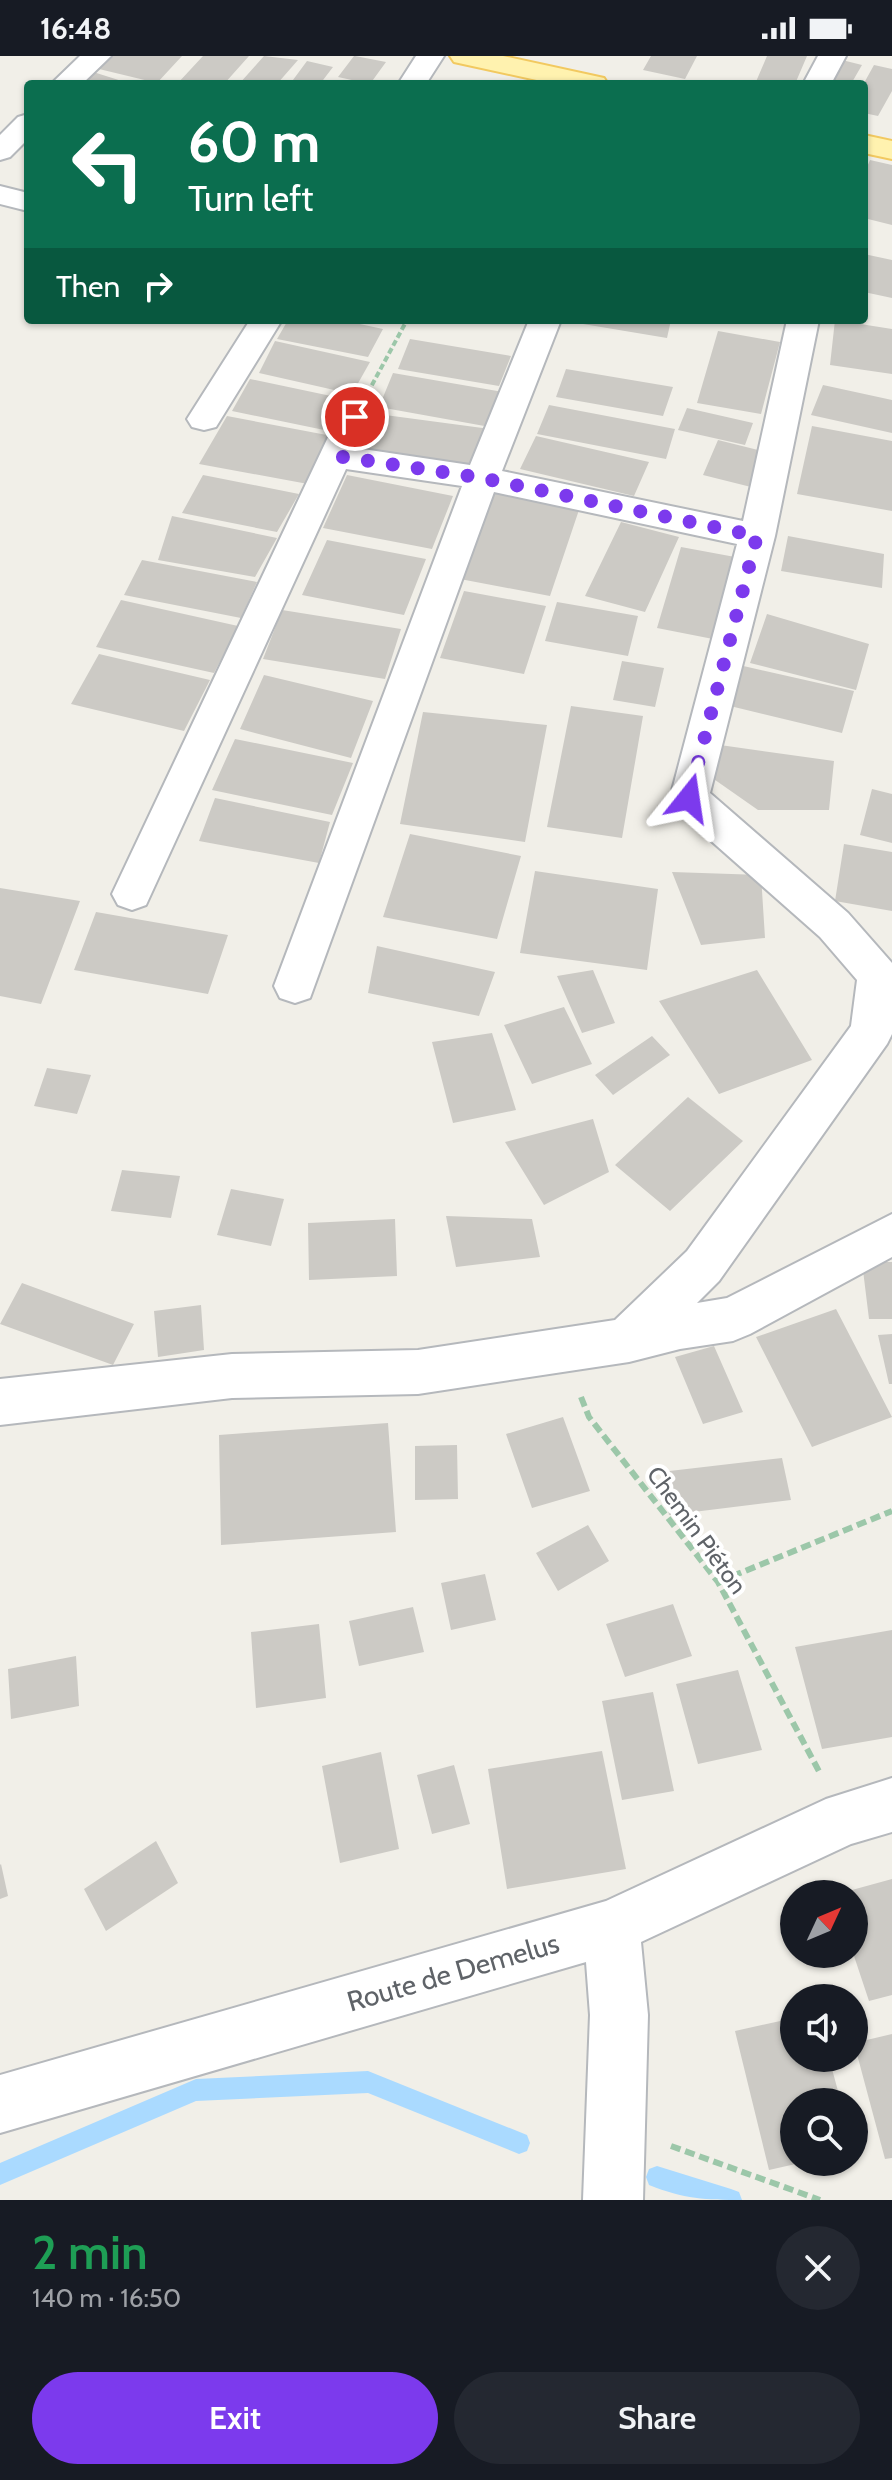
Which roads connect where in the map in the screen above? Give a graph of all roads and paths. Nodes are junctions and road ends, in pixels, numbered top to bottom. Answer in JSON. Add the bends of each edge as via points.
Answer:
{"nodes":[{"id":1,"x":97,"y":56,"type":"edge"},
{"id":2,"x":430,"y":56,"type":"edge"},
{"id":3,"x":464,"y":56,"type":"edge"},
{"id":4,"x":832,"y":56,"type":"edge"},
{"id":5,"x":70,"y":80,"type":"edge"},
{"id":6,"x":415,"y":80,"type":"edge"},
{"id":7,"x":575,"y":80,"type":"edge"},
{"id":8,"x":819,"y":80,"type":"edge"},
{"id":9,"x":24,"y":127,"type":"edge"},
{"id":10,"x":868,"y":145,"type":"edge"},
{"id":11,"x":892,"y":150,"type":"edge"},
{"id":12,"x":0,"y":151,"type":"edge"},
{"id":13,"x":0,"y":195,"type":"edge"},
{"id":14,"x":24,"y":201,"type":"edge"},
{"id":15,"x":263,"y":324,"type":"edge"},
{"id":16,"x":405,"y":324,"type":"edge"},
{"id":17,"x":543,"y":324,"type":"edge"},
{"id":18,"x":802,"y":324,"type":"edge"},
{"id":19,"x":204,"y":419,"type":"dead end"},
{"id":20,"x":339,"y":448,"type":"junction"},
{"id":21,"x":482,"y":478,"type":"junction"},
{"id":22,"x":757,"y":536,"type":"junction"},
{"id":23,"x":132,"y":894,"type":"dead end"},
{"id":24,"x":295,"y":986,"type":"dead end"},
{"id":25,"x":892,"y":1234,"type":"edge"},
{"id":26,"x":627,"y":1340,"type":"junction"},
{"id":27,"x":562,"y":1351,"type":"junction"},
{"id":28,"x":0,"y":1402,"type":"edge"},
{"id":29,"x":892,"y":1511,"type":"edge"},
{"id":30,"x":718,"y":1582,"type":"junction"},
{"id":31,"x":868,"y":1811,"type":"edge"},
{"id":32,"x":611,"y":1927,"type":"junction"},
{"id":33,"x":0,"y":2104,"type":"edge"},
{"id":34,"x":617,"y":2128,"type":"junction"},
{"id":35,"x":613,"y":2200,"type":"edge"},
{"id":36,"x":820,"y":2200,"type":"edge"}],
"edges":[{"from":1,"to":5,"type":"street"},
{"from":2,"to":6,"type":"street"},
{"from":3,"to":7,"type":"main road"},
{"from":4,"to":8,"type":"street"},
{"from":9,"to":12,"type":"street"},
{"from":10,"to":11,"type":"main road"},
{"from":13,"to":14,"type":"street"},
{"from":15,"to":19,"type":"street"},
{"from":16,"to":20,"type":"path"},
{"from":17,"to":21,"type":"street"},
{"from":18,"to":22,"type":"street"},
{"from":20,"to":21,"type":"street"},
{"from":20,"to":23,"type":"street"},
{"from":21,"to":22,"type":"street"},
{"from":21,"to":24,"type":"street"},
{"from":22,"to":26,"type":"street","via":[[689,798],[834,925],[878,976],[872,1031],[703,1266]]},
{"from":25,"to":26,"type":"street","via":[[733,1319]]},
{"from":26,"to":27,"type":"street"},
{"from":27,"to":28,"type":"street","via":[[418,1372],[232,1376]]},
{"from":27,"to":30,"type":"path","name":"Chemin Piéton","via":[[589,1417]]},
{"from":29,"to":30,"type":"path"},
{"from":30,"to":31,"type":"path","name":"Chemin Piéton"},
{"from":31,"to":32,"type":"street","name":"Route de Demelus"},
{"from":32,"to":33,"type":"street","name":"Route de Demelus"},
{"from":32,"to":34,"type":"street","via":[[619,2015]]},
{"from":34,"to":35,"type":"street"},
{"from":34,"to":36,"type":"path"}]}
